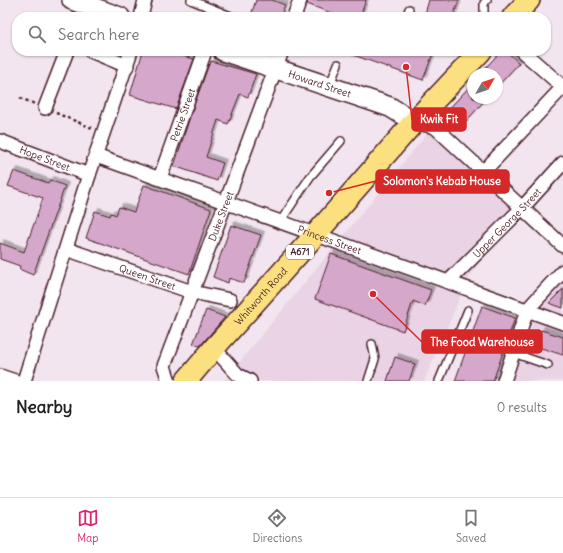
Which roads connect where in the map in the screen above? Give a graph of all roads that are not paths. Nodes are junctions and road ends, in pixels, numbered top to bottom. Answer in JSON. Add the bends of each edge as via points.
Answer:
{"nodes":[{"id":1,"x":145,"y":0,"type":"edge"},
{"id":2,"x":192,"y":0,"type":"edge"},
{"id":3,"x":300,"y":0,"type":"edge"},
{"id":4,"x":487,"y":0,"type":"edge"},
{"id":5,"x":529,"y":0,"type":"edge"},
{"id":6,"x":79,"y":7,"type":"edge"},
{"id":7,"x":409,"y":9,"type":"dead end"},
{"id":8,"x":100,"y":12,"type":"edge"},
{"id":9,"x":142,"y":12,"type":"edge"},
{"id":10,"x":222,"y":12,"type":"edge"},
{"id":11,"x":296,"y":12,"type":"edge"},
{"id":12,"x":408,"y":12,"type":"edge"},
{"id":13,"x":484,"y":12,"type":"edge"},
{"id":14,"x":518,"y":12,"type":"edge"},
{"id":15,"x":65,"y":56,"type":"edge"},
{"id":16,"x":103,"y":56,"type":"edge"},
{"id":17,"x":130,"y":56,"type":"edge"},
{"id":18,"x":203,"y":56,"type":"edge"},
{"id":19,"x":251,"y":56,"type":"edge"},
{"id":20,"x":280,"y":56,"type":"edge"},
{"id":21,"x":473,"y":56,"type":"edge"},
{"id":22,"x":528,"y":56,"type":"edge"},
{"id":23,"x":338,"y":64,"type":"dead end"},
{"id":24,"x":127,"y":66,"type":"junction"},
{"id":25,"x":275,"y":69,"type":"junction"},
{"id":26,"x":329,"y":87,"type":"junction"},
{"id":27,"x":563,"y":87,"type":"edge"},
{"id":28,"x":45,"y":108,"type":"road end"},
{"id":29,"x":414,"y":122,"type":"junction"},
{"id":30,"x":0,"y":141,"type":"edge"},
{"id":31,"x":341,"y":141,"type":"dead end"},
{"id":32,"x":96,"y":156,"type":"junction"},
{"id":33,"x":563,"y":163,"type":"edge"},
{"id":34,"x":484,"y":171,"type":"junction"},
{"id":35,"x":89,"y":175,"type":"junction"},
{"id":36,"x":160,"y":178,"type":"junction"},
{"id":37,"x":226,"y":202,"type":"junction"},
{"id":38,"x":523,"y":207,"type":"junction"},
{"id":39,"x":280,"y":222,"type":"junction"},
{"id":40,"x":316,"y":234,"type":"junction"},
{"id":41,"x":563,"y":246,"type":"edge"},
{"id":42,"x":66,"y":249,"type":"junction"},
{"id":43,"x":563,"y":270,"type":"edge"},
{"id":44,"x":450,"y":281,"type":"junction"},
{"id":45,"x":192,"y":292,"type":"junction"},
{"id":46,"x":230,"y":300,"type":"dead end"},
{"id":47,"x":468,"y":310,"type":"dead end"},
{"id":48,"x":527,"y":310,"type":"junction"},
{"id":49,"x":563,"y":323,"type":"edge"},
{"id":50,"x":372,"y":344,"type":"dead end"},
{"id":51,"x":214,"y":348,"type":"junction"},
{"id":52,"x":513,"y":352,"type":"junction"},
{"id":53,"x":548,"y":365,"type":"dead end"},
{"id":54,"x":0,"y":376,"type":"edge"},
{"id":55,"x":15,"y":381,"type":"edge"},
{"id":56,"x":24,"y":381,"type":"edge"},
{"id":57,"x":169,"y":381,"type":"edge"},
{"id":58,"x":186,"y":381,"type":"edge"},
{"id":59,"x":250,"y":381,"type":"edge"},
{"id":60,"x":368,"y":381,"type":"edge"},
{"id":61,"x":439,"y":381,"type":"edge"},
{"id":62,"x":504,"y":381,"type":"edge"}],
"edges":[{"from":1,"to":9,"type":"street"},
{"from":2,"to":10,"type":"lane"},
{"from":3,"to":11,"type":"street"},
{"from":4,"to":13,"type":"lane","via":[[484,3]]},
{"from":5,"to":14,"type":"main road"},
{"from":6,"to":8,"type":"street"},
{"from":7,"to":12,"type":"lane"},
{"from":15,"to":28,"type":"street"},
{"from":16,"to":24,"type":"street"},
{"from":17,"to":24,"type":"street"},
{"from":18,"to":36,"type":"street","name":"Petrie Street"},
{"from":19,"to":25,"type":"street","name":"Howard Street"},
{"from":20,"to":25,"type":"street","name":"Duke Street"},
{"from":21,"to":29,"type":"main road","name":"Whitworth Road","number":"A671"},
{"from":22,"to":27,"type":"street"},
{"from":23,"to":26,"type":"lane"},
{"from":24,"to":32,"type":"street"},
{"from":25,"to":26,"type":"street","name":"Howard Street"},
{"from":25,"to":37,"type":"street","name":"Duke Street"},
{"from":26,"to":29,"type":"street","name":"Howard Street","via":[[390,107]]},
{"from":27,"to":34,"type":"street"},
{"from":29,"to":34,"type":"street","via":[[435,126]]},
{"from":29,"to":40,"type":"main road","name":"Whitworth Road","number":"A671"},
{"from":30,"to":35,"type":"street","name":"Hope Street"},
{"from":31,"to":39,"type":"lane","via":[[310,177]]},
{"from":32,"to":35,"type":"street"},
{"from":32,"to":36,"type":"street","name":"Princess Street"},
{"from":33,"to":38,"type":"street","name":"Upper George Street"},
{"from":34,"to":38,"type":"street"},
{"from":35,"to":42,"type":"street"},
{"from":36,"to":37,"type":"street","name":"Princess Street"},
{"from":37,"to":39,"type":"street","name":"Princess Street"},
{"from":37,"to":45,"type":"street","name":"Duke Street"},
{"from":38,"to":41,"type":"street"},
{"from":38,"to":44,"type":"street","name":"Upper George Street"},
{"from":39,"to":40,"type":"street","name":"Princess Street"},
{"from":40,"to":44,"type":"street","name":"Princess Street"},
{"from":40,"to":51,"type":"main road","name":"Whitworth Road","number":"A671"},
{"from":42,"to":45,"type":"street","name":"Queen Street"},
{"from":42,"to":56,"type":"street"},
{"from":43,"to":48,"type":"street"},
{"from":44,"to":48,"type":"street","name":"Princess Street"},
{"from":45,"to":46,"type":"street","name":"Queen Street"},
{"from":45,"to":57,"type":"street","name":"Duke Street","via":[[164,366]]},
{"from":47,"to":61,"type":"lane"},
{"from":48,"to":49,"type":"street","name":"Princess Street"},
{"from":48,"to":52,"type":"street"},
{"from":50,"to":60,"type":"lane","via":[[375,359]]},
{"from":51,"to":58,"type":"main road","name":"Whitworth Road","number":"A671"},
{"from":51,"to":59,"type":"street","via":[[238,375]]},
{"from":52,"to":53,"type":"lane"},
{"from":52,"to":62,"type":"street"},
{"from":54,"to":55,"type":"street"}]}
